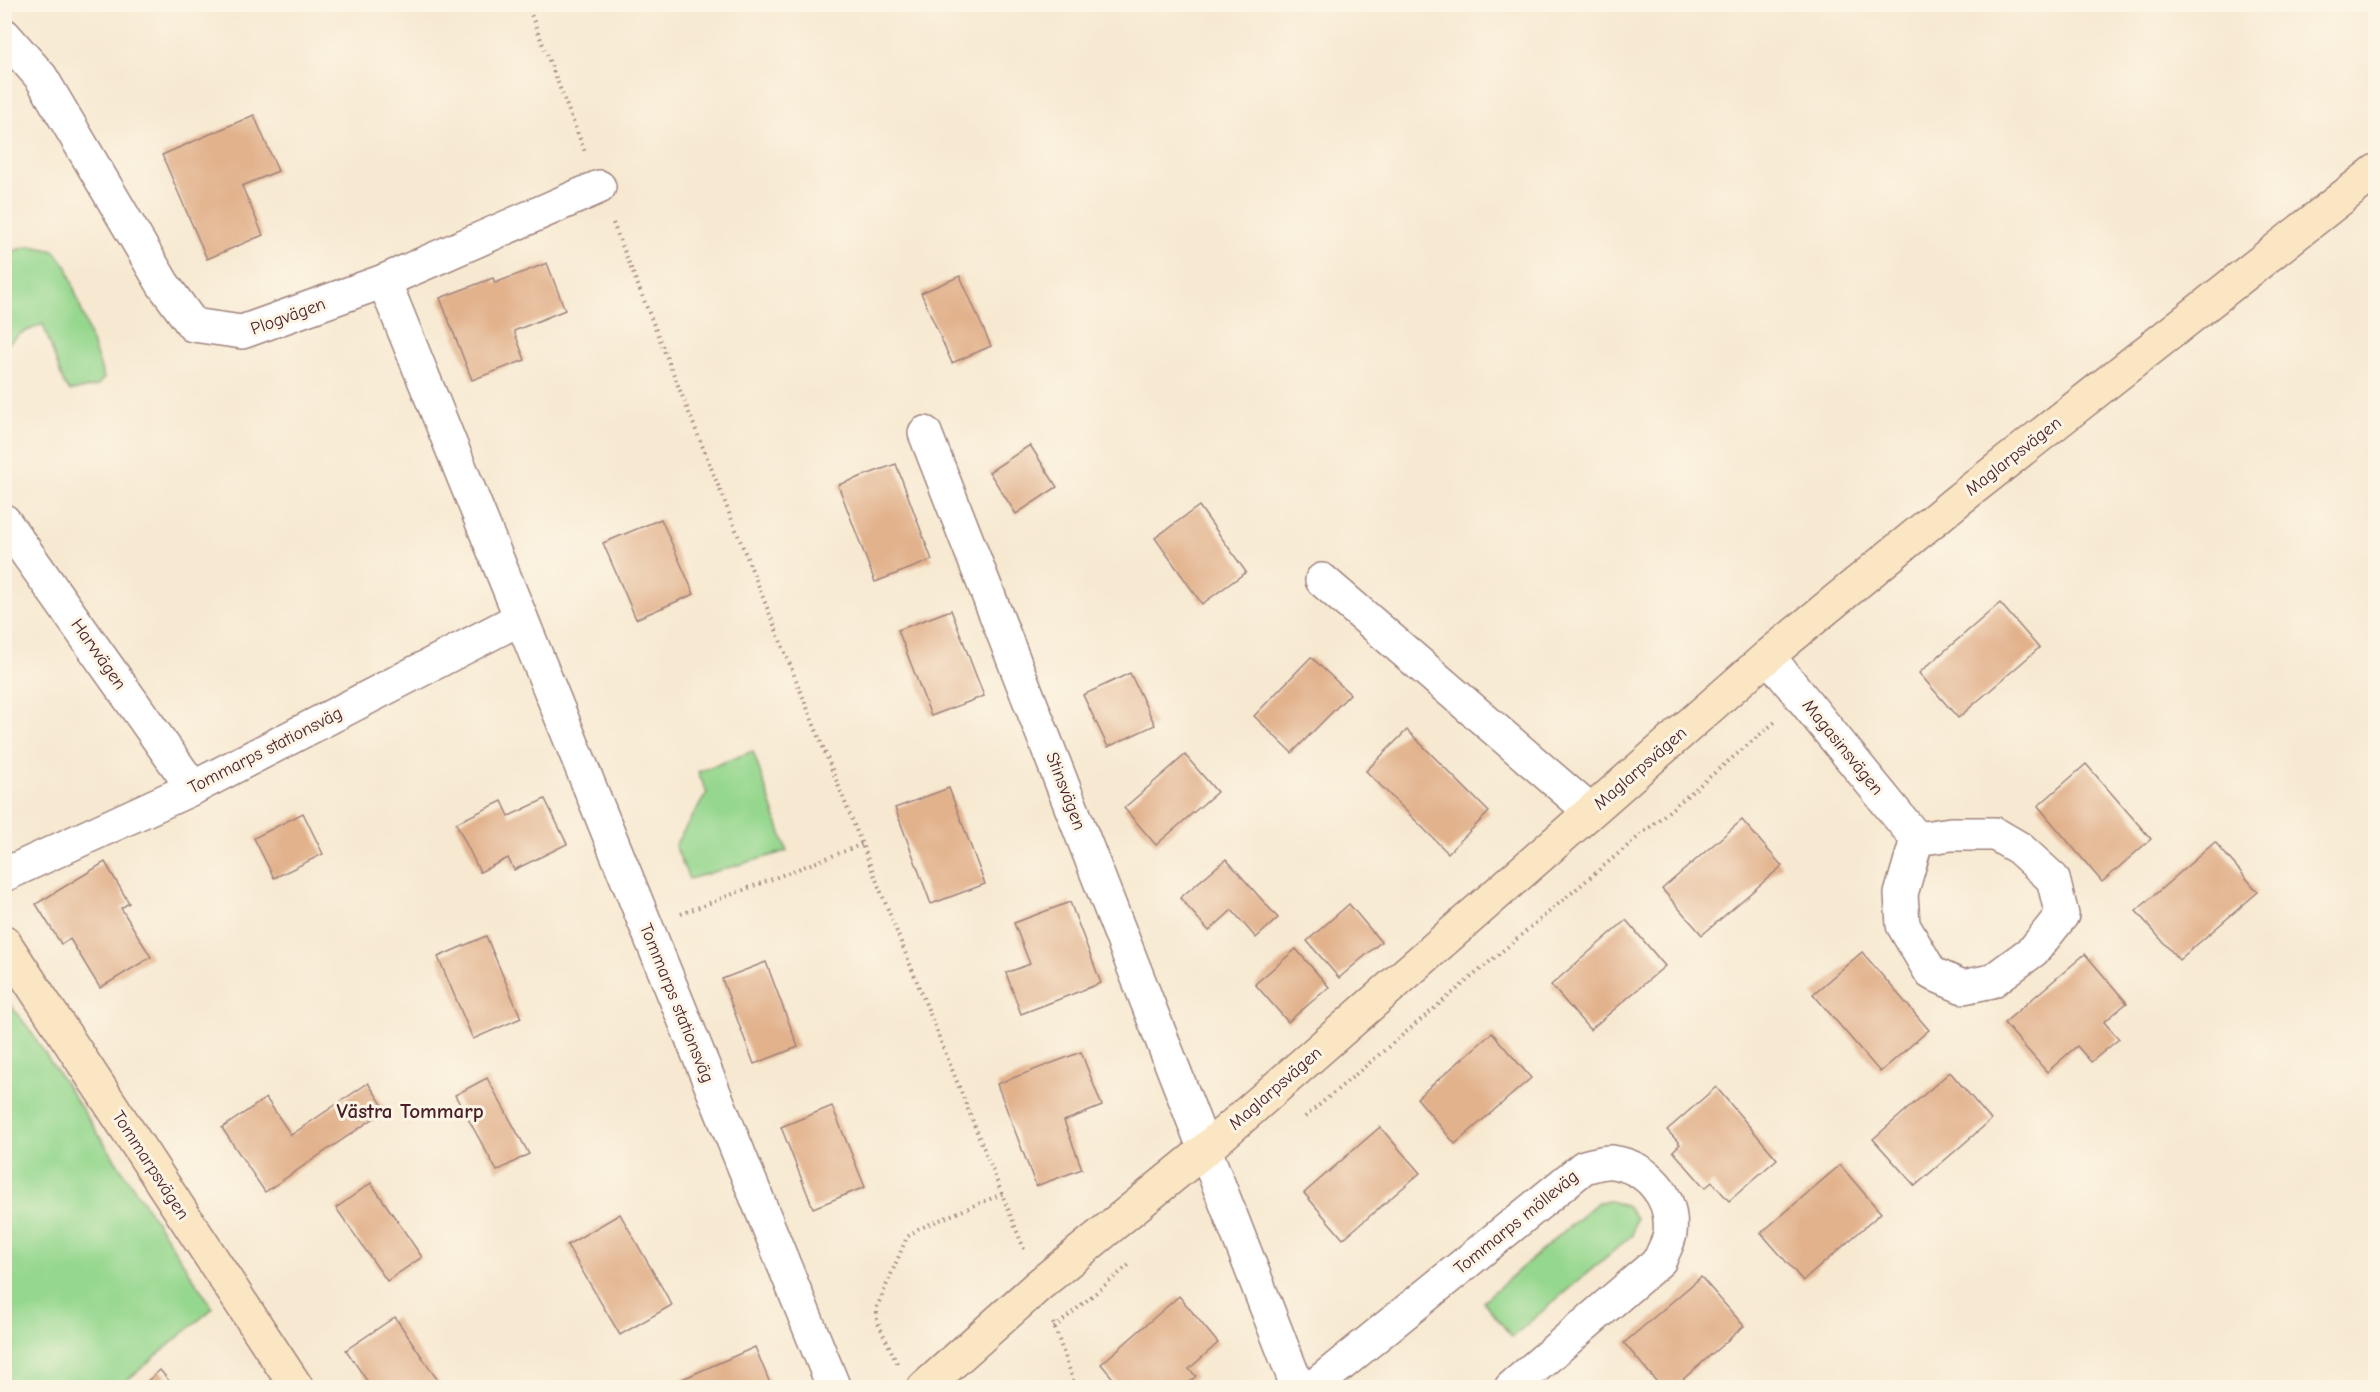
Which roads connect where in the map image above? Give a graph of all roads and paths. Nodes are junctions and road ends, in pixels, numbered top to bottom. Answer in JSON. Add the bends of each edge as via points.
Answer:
{"nodes":[{"id":1,"x":527,"y":4,"type":"edge"},
{"id":2,"x":4,"y":35,"type":"edge"},
{"id":3,"x":2376,"y":171,"type":"edge"},
{"id":4,"x":599,"y":187,"type":"junction"},
{"id":5,"x":384,"y":281,"type":"junction"},
{"id":6,"x":925,"y":434,"type":"dead end"},
{"id":7,"x":4,"y":521,"type":"edge"},
{"id":8,"x":1322,"y":580,"type":"dead end"},
{"id":9,"x":521,"y":618,"type":"junction"},
{"id":10,"x":1768,"y":657,"type":"junction"},
{"id":11,"x":1803,"y":699,"type":"junction"},
{"id":12,"x":193,"y":788,"type":"junction"},
{"id":13,"x":1590,"y":811,"type":"junction"},
{"id":14,"x":1917,"y":839,"type":"junction"},
{"id":15,"x":863,"y":844,"type":"junction"},
{"id":16,"x":4,"y":875,"type":"edge"},
{"id":17,"x":647,"y":927,"type":"junction"},
{"id":18,"x":4,"y":942,"type":"edge"},
{"id":19,"x":1302,"y":1119,"type":"dead end"},
{"id":20,"x":1206,"y":1149,"type":"junction"},
{"id":21,"x":1002,"y":1194,"type":"junction"},
{"id":22,"x":1133,"y":1262,"type":"dead end"},
{"id":23,"x":1039,"y":1285,"type":"junction"},
{"id":24,"x":1054,"y":1328,"type":"junction"},
{"id":25,"x":912,"y":1378,"type":"edge"},
{"id":26,"x":297,"y":1388,"type":"edge"},
{"id":27,"x":834,"y":1388,"type":"edge"},
{"id":28,"x":1076,"y":1388,"type":"edge"},
{"id":29,"x":1298,"y":1388,"type":"edge"},
{"id":30,"x":1312,"y":1388,"type":"edge"},
{"id":31,"x":1511,"y":1388,"type":"edge"}],
"edges":[{"from":1,"to":4,"type":"path"},
{"from":2,"to":5,"type":"street","name":"Plogvägen","via":[[41,77],[163,284],[193,326],[242,332]]},
{"from":3,"to":10,"type":"street","name":"Maglarpsvägen","via":[[1957,501]]},
{"from":4,"to":5,"type":"street","name":"Plogvägen"},
{"from":4,"to":15,"type":"path"},
{"from":5,"to":9,"type":"street","name":"Tommarps stationsväg"},
{"from":6,"to":20,"type":"street","name":"Stinsvägen"},
{"from":7,"to":12,"type":"street","name":"Harvvägen"},
{"from":8,"to":13,"type":"street"},
{"from":9,"to":12,"type":"street","name":"Tommarps stationsväg"},
{"from":9,"to":17,"type":"street","name":"Tommarps stationsväg"},
{"from":10,"to":11,"type":"street","name":"Magasinsvägen"},
{"from":10,"to":13,"type":"street","name":"Maglarpsvägen"},
{"from":11,"to":14,"type":"street","name":"Magasinsvägen"},
{"from":11,"to":19,"type":"path"},
{"from":12,"to":16,"type":"street","name":"Tommarps stationsväg"},
{"from":13,"to":20,"type":"street","name":"Maglarpsvägen"},
{"from":14,"to":14,"type":"street","via":[[1901,894],[1902,925],[1931,973],[1963,987],[1992,981],[2034,950],[2062,915],[2053,879],[2019,848],[1995,834]]},
{"from":15,"to":17,"type":"path"},
{"from":15,"to":21,"type":"path"},
{"from":17,"to":27,"type":"street","name":"Tommarps stationsväg"},
{"from":18,"to":26,"type":"street","name":"Tommarpsvägen"},
{"from":20,"to":23,"type":"street","name":"Maglarpsvägen"},
{"from":20,"to":29,"type":"street"},
{"from":21,"to":23,"type":"path"},
{"from":21,"to":25,"type":"path","via":[[918,1228],[906,1237],[877,1307],[877,1321]]},
{"from":22,"to":24,"type":"path"},
{"from":23,"to":24,"type":"path"},
{"from":23,"to":25,"type":"street","name":"Maglarpsvägen"},
{"from":24,"to":28,"type":"path"},
{"from":30,"to":31,"type":"street","name":"Tommarps mölleväg","via":[[1584,1167],[1611,1162],[1637,1170],[1657,1185],[1669,1206],[1670,1235],[1660,1260]]}]}
